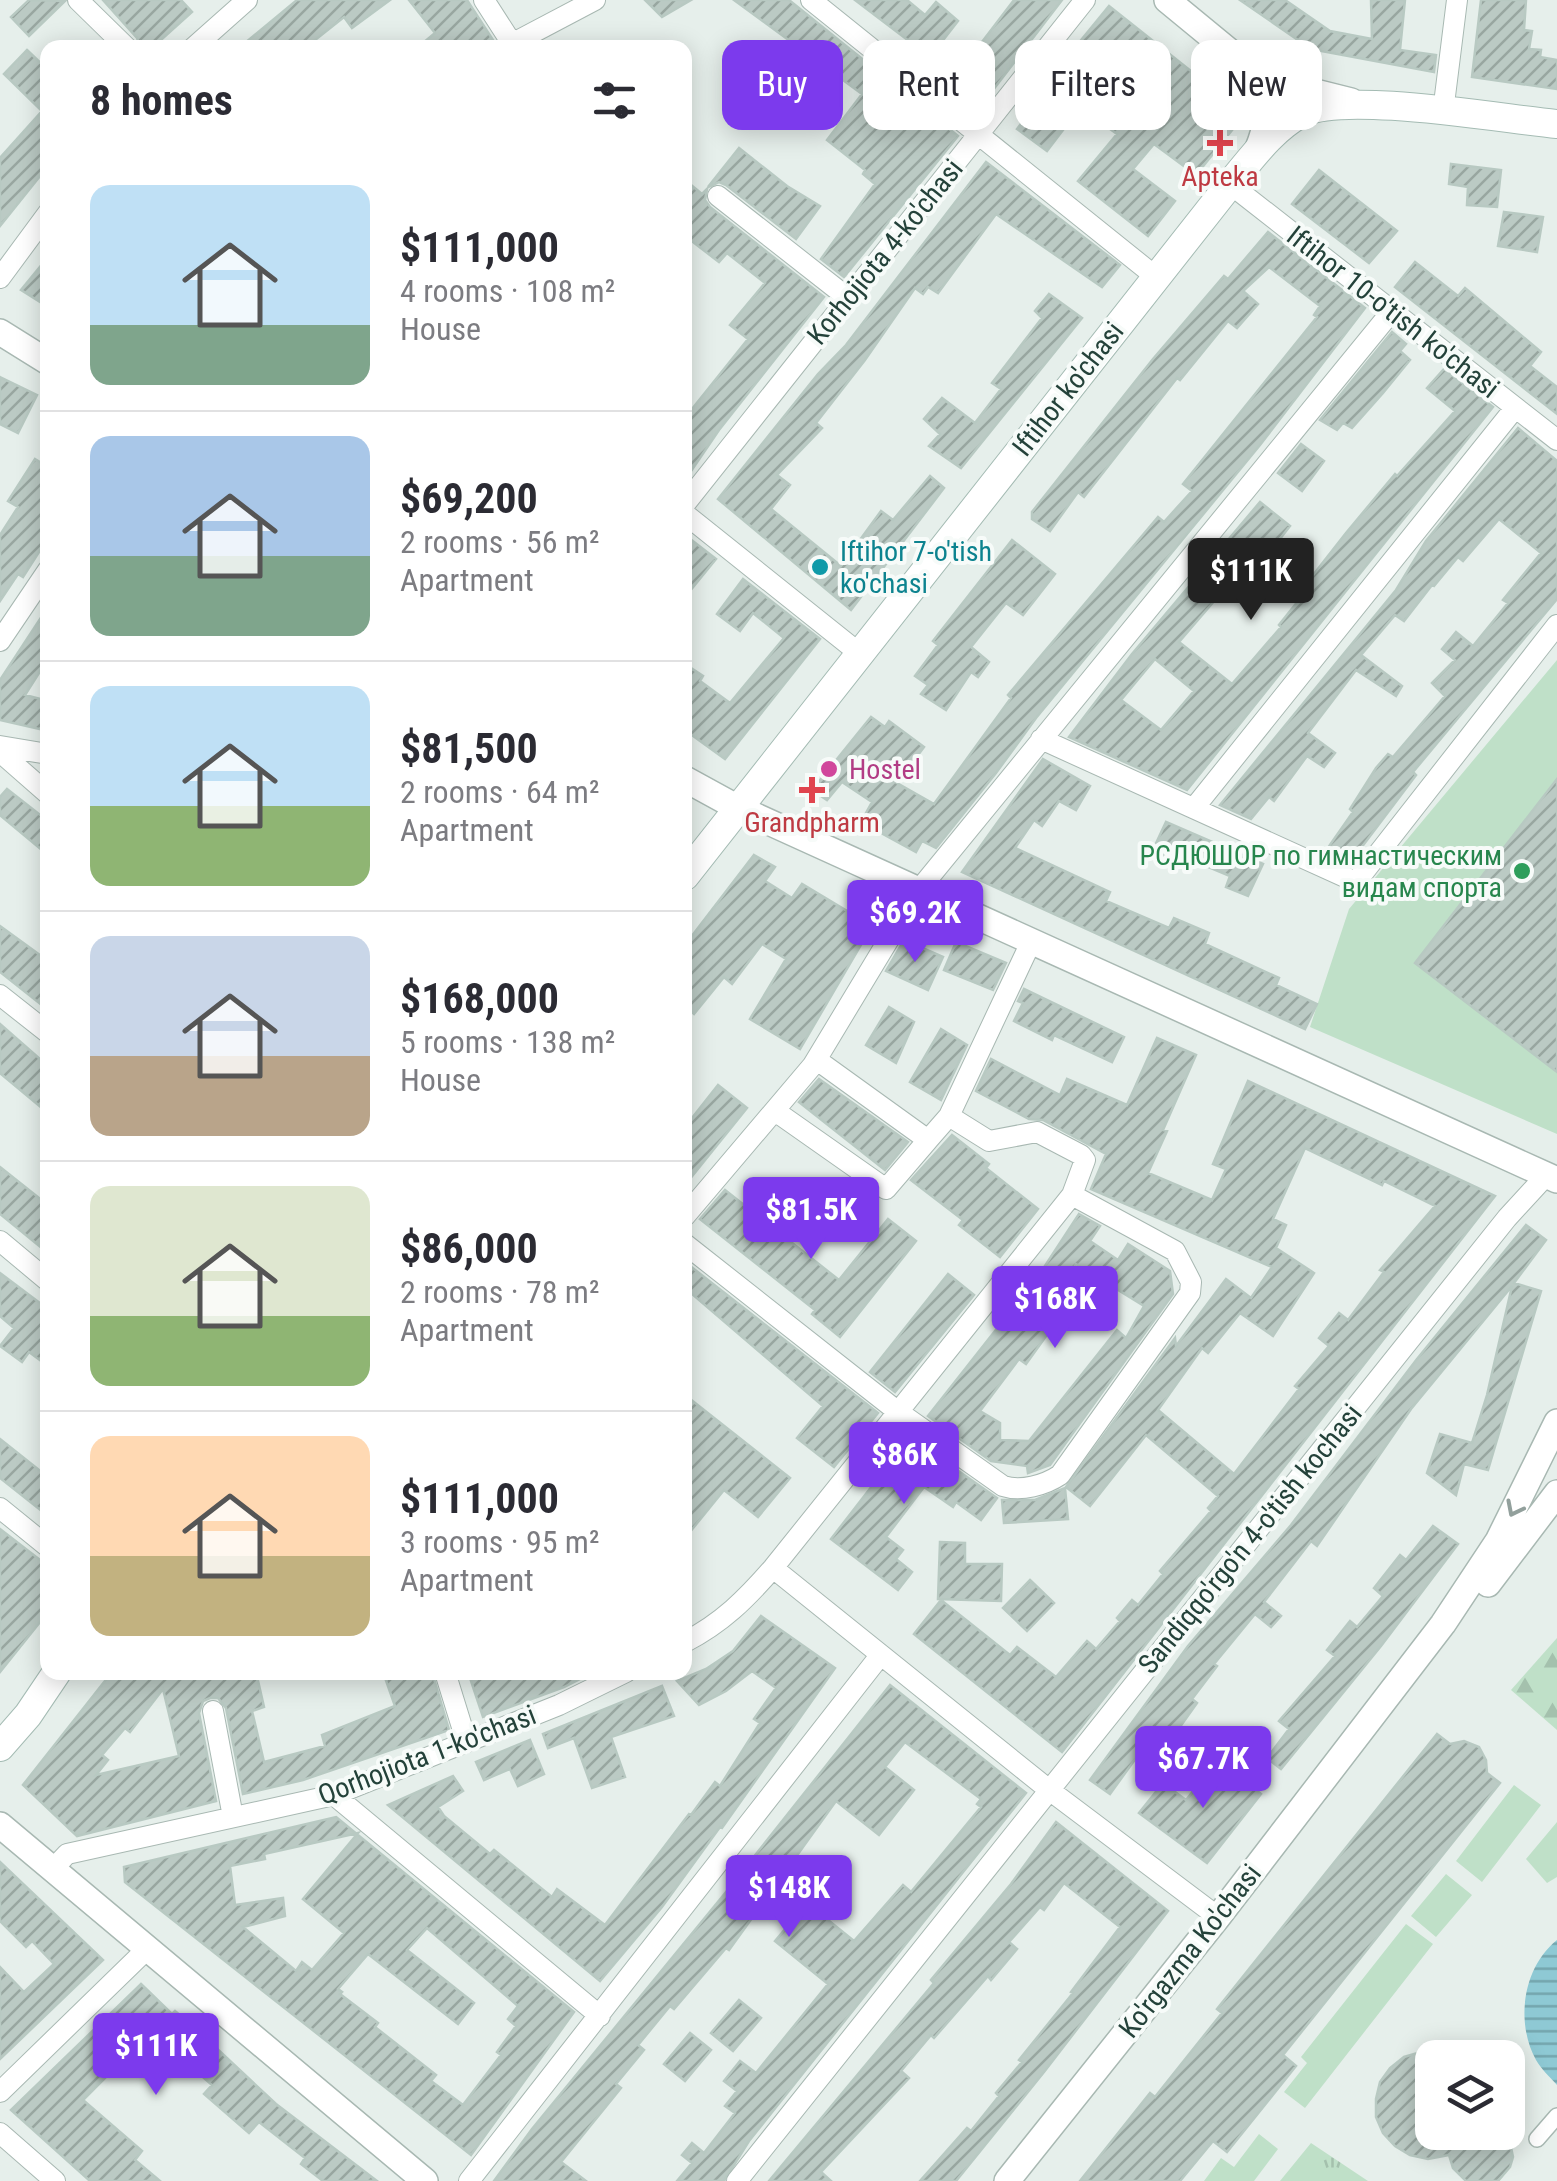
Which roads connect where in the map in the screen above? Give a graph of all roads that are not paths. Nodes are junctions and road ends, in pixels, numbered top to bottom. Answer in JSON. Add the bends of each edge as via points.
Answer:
{"nodes":[{"id":1,"x":78,"y":0,"type":"edge"},
{"id":2,"x":248,"y":0,"type":"edge"},
{"id":3,"x":484,"y":0,"type":"edge"},
{"id":4,"x":596,"y":0,"type":"edge"},
{"id":5,"x":811,"y":0,"type":"edge"},
{"id":6,"x":1085,"y":0,"type":"edge"},
{"id":7,"x":1167,"y":0,"type":"edge"},
{"id":8,"x":1457,"y":0,"type":"edge"},
{"id":9,"x":119,"y":40,"type":"edge"},
{"id":10,"x":202,"y":40,"type":"edge"},
{"id":11,"x":505,"y":40,"type":"edge"},
{"id":12,"x":518,"y":40,"type":"edge"},
{"id":13,"x":1215,"y":40,"type":"edge"},
{"id":14,"x":1322,"y":94,"type":"edge"},
{"id":15,"x":1365,"y":104,"type":"junction"},
{"id":16,"x":1443,"y":112,"type":"junction"},
{"id":17,"x":1557,"y":124,"type":"edge"},
{"id":18,"x":1264,"y":130,"type":"edge"},
{"id":19,"x":979,"y":136,"type":"junction"},
{"id":20,"x":1257,"y":152,"type":"junction"},
{"id":21,"x":1230,"y":184,"type":"junction"},
{"id":22,"x":718,"y":196,"type":"dead end"},
{"id":23,"x":40,"y":225,"type":"edge"},
{"id":24,"x":1156,"y":277,"type":"junction"},
{"id":25,"x":0,"y":278,"type":"edge"},
{"id":26,"x":848,"y":298,"type":"junction"},
{"id":27,"x":1392,"y":311,"type":"junction"},
{"id":28,"x":0,"y":332,"type":"edge"},
{"id":29,"x":40,"y":357,"type":"edge"},
{"id":30,"x":1515,"y":408,"type":"junction"},
{"id":31,"x":1557,"y":440,"type":"edge"},
{"id":32,"x":692,"y":495,"type":"edge"},
{"id":33,"x":692,"y":520,"type":"edge"},
{"id":34,"x":40,"y":582,"type":"edge"},
{"id":35,"x":1557,"y":625,"type":"edge"},
{"id":36,"x":0,"y":641,"type":"edge"},
{"id":37,"x":860,"y":654,"type":"junction"},
{"id":38,"x":1041,"y":738,"type":"junction"},
{"id":39,"x":0,"y":749,"type":"edge"},
{"id":40,"x":40,"y":753,"type":"edge"},
{"id":41,"x":692,"y":783,"type":"edge"},
{"id":42,"x":40,"y":786,"type":"edge"},
{"id":43,"x":738,"y":808,"type":"junction"},
{"id":44,"x":1194,"y":808,"type":"junction"},
{"id":45,"x":692,"y":867,"type":"edge"},
{"id":46,"x":918,"y":890,"type":"junction"},
{"id":47,"x":1031,"y":942,"type":"junction"},
{"id":48,"x":0,"y":995,"type":"edge"},
{"id":49,"x":40,"y":1028,"type":"edge"},
{"id":50,"x":817,"y":1060,"type":"junction"},
{"id":51,"x":774,"y":1111,"type":"junction"},
{"id":52,"x":949,"y":1116,"type":"junction"},
{"id":53,"x":928,"y":1140,"type":"junction"},
{"id":54,"x":1546,"y":1181,"type":"edge"},
{"id":55,"x":1072,"y":1195,"type":"junction"},
{"id":56,"x":692,"y":1208,"type":"edge"},
{"id":57,"x":0,"y":1241,"type":"edge"},
{"id":58,"x":692,"y":1250,"type":"edge"},
{"id":59,"x":40,"y":1274,"type":"edge"},
{"id":60,"x":897,"y":1411,"type":"junction"},
{"id":61,"x":1557,"y":1422,"type":"edge"},
{"id":62,"x":1557,"y":1494,"type":"edge"},
{"id":63,"x":0,"y":1508,"type":"edge"},
{"id":64,"x":40,"y":1540,"type":"edge"},
{"id":65,"x":773,"y":1568,"type":"junction"},
{"id":66,"x":1443,"y":1624,"type":"junction"},
{"id":67,"x":692,"y":1638,"type":"edge"},
{"id":68,"x":880,"y":1656,"type":"junction"},
{"id":69,"x":52,"y":1680,"type":"edge"},
{"id":70,"x":447,"y":1680,"type":"edge"},
{"id":71,"x":610,"y":1680,"type":"edge"},
{"id":72,"x":213,"y":1711,"type":"dead end"},
{"id":73,"x":466,"y":1740,"type":"junction"},
{"id":74,"x":0,"y":1746,"type":"edge"},
{"id":75,"x":1048,"y":1789,"type":"junction"},
{"id":76,"x":334,"y":1796,"type":"junction"},
{"id":77,"x":234,"y":1818,"type":"junction"},
{"id":78,"x":0,"y":1825,"type":"edge"},
{"id":79,"x":52,"y":1870,"type":"junction"},
{"id":80,"x":1218,"y":1918,"type":"junction"},
{"id":81,"x":146,"y":1950,"type":"junction"},
{"id":82,"x":600,"y":2016,"type":"junction"},
{"id":83,"x":0,"y":2092,"type":"edge"},
{"id":84,"x":1557,"y":2116,"type":"edge"},
{"id":85,"x":0,"y":2133,"type":"edge"},
{"id":86,"x":1537,"y":2140,"type":"dead end"},
{"id":87,"x":55,"y":2181,"type":"edge"},
{"id":88,"x":426,"y":2181,"type":"edge"},
{"id":89,"x":469,"y":2181,"type":"edge"},
{"id":90,"x":737,"y":2181,"type":"edge"},
{"id":91,"x":1007,"y":2181,"type":"edge"}],
"edges":[{"from":1,"to":9,"type":"street"},
{"from":2,"to":10,"type":"street"},
{"from":3,"to":11,"type":"street"},
{"from":4,"to":12,"type":"street"},
{"from":5,"to":19,"type":"street"},
{"from":6,"to":19,"type":"street","name":"Korhojiota 4-ko'chasi"},
{"from":7,"to":13,"type":"street"},
{"from":8,"to":16,"type":"street"},
{"from":14,"to":15,"type":"street"},
{"from":15,"to":16,"type":"main road","name":"Iftihor ko'chasi"},
{"from":15,"to":20,"type":"main road","name":"Iftihor ko'chasi","via":[[1304,112]]},
{"from":16,"to":17,"type":"main road","name":"Iftihor ko'chasi"},
{"from":18,"to":20,"type":"street"},
{"from":19,"to":24,"type":"street"},
{"from":19,"to":26,"type":"street","name":"Korhojiota 4-ko'chasi"},
{"from":20,"to":21,"type":"main road","name":"Iftihor ko'chasi"},
{"from":21,"to":24,"type":"main road","name":"Iftihor ko'chasi"},
{"from":21,"to":27,"type":"street","name":"Iftihor 10-o'tish ko'chasi"},
{"from":22,"to":26,"type":"street"},
{"from":23,"to":25,"type":"street"},
{"from":24,"to":37,"type":"main road","name":"Iftihor ko'chasi"},
{"from":26,"to":32,"type":"street","name":"Korhojiota 4-ko'chasi"},
{"from":27,"to":30,"type":"street","name":"Iftihor 10-o'tish ko'chasi"},
{"from":27,"to":38,"type":"street"},
{"from":28,"to":29,"type":"street"},
{"from":30,"to":31,"type":"street","name":"Iftihor 10-o'tish ko'chasi"},
{"from":30,"to":44,"type":"street"},
{"from":33,"to":37,"type":"street"},
{"from":34,"to":36,"type":"street"},
{"from":35,"to":44,"type":"street","via":[[1356,882]]},
{"from":37,"to":43,"type":"main road","name":"Iftihor ko'chasi"},
{"from":38,"to":44,"type":"street"},
{"from":38,"to":46,"type":"street"},
{"from":39,"to":40,"type":"street"},
{"from":39,"to":42,"type":"street"},
{"from":41,"to":43,"type":"street"},
{"from":43,"to":45,"type":"main road","name":"Iftihor ko'chasi"},
{"from":43,"to":46,"type":"street"},
{"from":46,"to":47,"type":"street"},
{"from":46,"to":50,"type":"street"},
{"from":47,"to":52,"type":"street"},
{"from":47,"to":54,"type":"street"},
{"from":48,"to":49,"type":"street"},
{"from":50,"to":51,"type":"street"},
{"from":50,"to":53,"type":"street"},
{"from":51,"to":53,"type":"street","via":[[886,1189]]},
{"from":51,"to":56,"type":"street"},
{"from":52,"to":53,"type":"street"},
{"from":52,"to":55,"type":"street","via":[[990,1142],[1036,1132],[1081,1155]]},
{"from":54,"to":75,"type":"street","name":"Sandiqqo'rgo'n 4-o'tish kochasi","via":[[1494,1234]]},
{"from":55,"to":60,"type":"street"},
{"from":55,"to":60,"type":"street","via":[[1175,1251],[1191,1282],[1060,1475],[1009,1489]]},
{"from":57,"to":59,"type":"street"},
{"from":58,"to":60,"type":"street"},
{"from":60,"to":65,"type":"street"},
{"from":61,"to":66,"type":"street","one_way":true,"via":[[1498,1541]]},
{"from":62,"to":66,"type":"street","via":[[1484,1590]]},
{"from":63,"to":64,"type":"street"},
{"from":65,"to":67,"type":"street","via":[[738,1608]]},
{"from":65,"to":68,"type":"street"},
{"from":66,"to":80,"type":"street","name":"Ko'rgazma Ko'chasi"},
{"from":68,"to":75,"type":"street"},
{"from":68,"to":82,"type":"street"},
{"from":69,"to":74,"type":"main road"},
{"from":70,"to":73,"type":"street"},
{"from":71,"to":73,"type":"street","name":"Qorhojiota 1-ko'chasi"},
{"from":72,"to":77,"type":"street"},
{"from":73,"to":76,"type":"street","name":"Qorhojiota 1-ko'chasi"},
{"from":75,"to":80,"type":"street"},
{"from":75,"to":90,"type":"street","name":"Sandiqqo'rgo'n 4-o'tish kochasi"},
{"from":76,"to":77,"type":"street","name":"Qorhojiota 1-ko'chasi"},
{"from":76,"to":82,"type":"street"},
{"from":77,"to":79,"type":"street","name":"Qorhojiota 1-ko'chasi","via":[[67,1854]]},
{"from":78,"to":79,"type":"street"},
{"from":79,"to":81,"type":"street"},
{"from":80,"to":91,"type":"street","name":"Ko'rgazma Ko'chasi"},
{"from":81,"to":83,"type":"street"},
{"from":81,"to":88,"type":"street"},
{"from":82,"to":89,"type":"street"},
{"from":84,"to":86,"type":"street"},
{"from":85,"to":87,"type":"street"}]}
